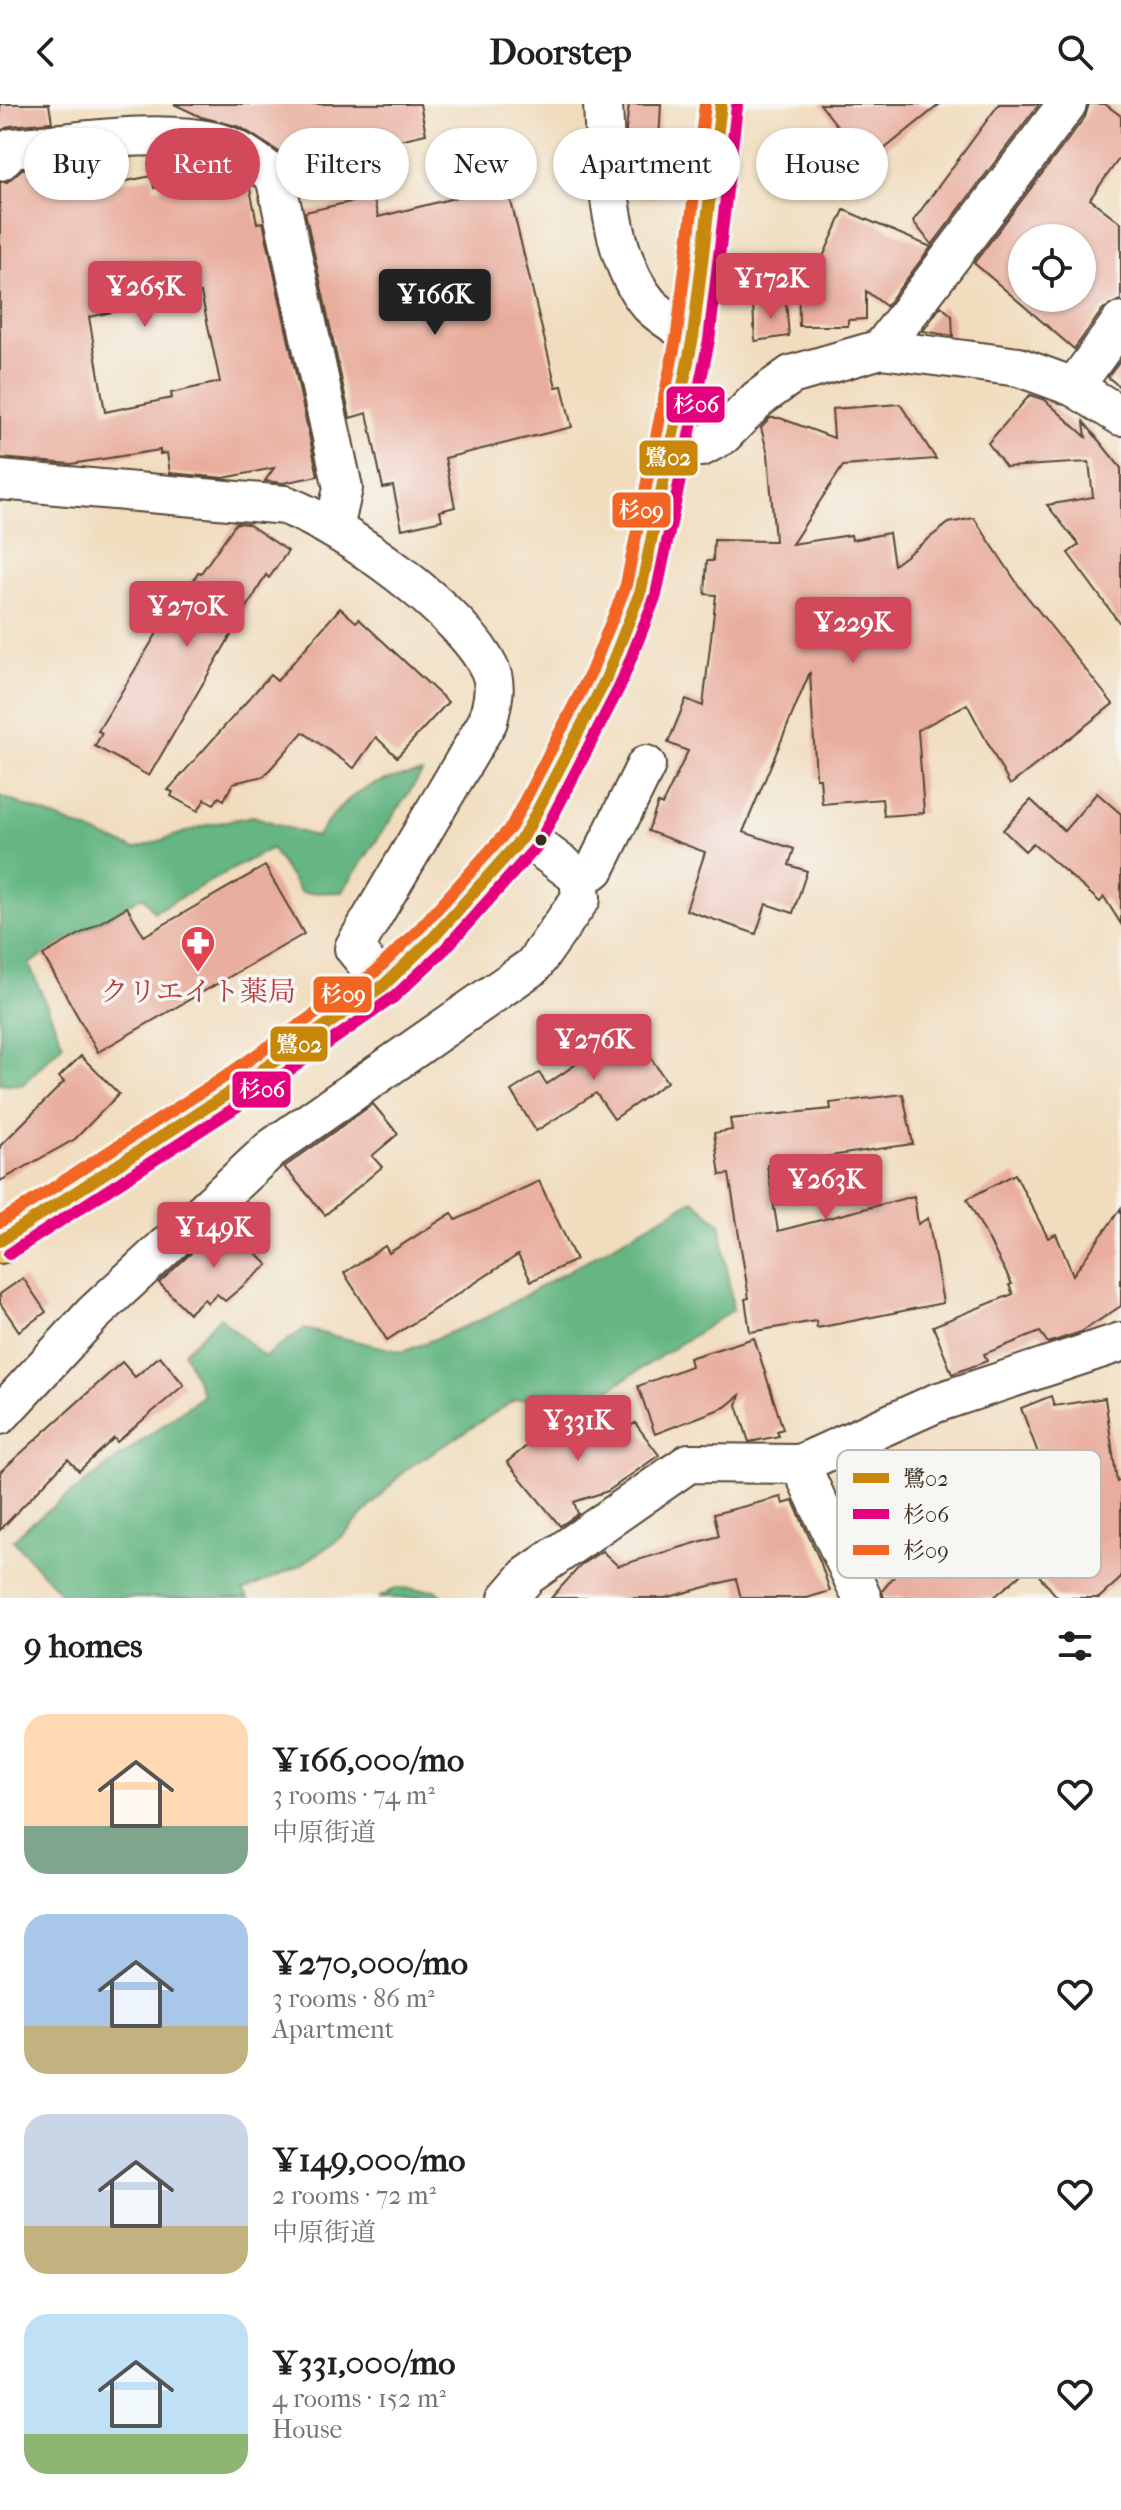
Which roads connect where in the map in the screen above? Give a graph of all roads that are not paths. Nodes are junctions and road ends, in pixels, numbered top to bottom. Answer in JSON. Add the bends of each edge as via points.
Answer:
{"nodes":[{"id":1,"x":603,"y":104,"type":"edge"},
{"id":2,"x":721,"y":104,"type":"edge"},
{"id":3,"x":1067,"y":104,"type":"edge"},
{"id":4,"x":0,"y":161,"type":"edge"},
{"id":5,"x":1121,"y":322,"type":"edge"},
{"id":6,"x":693,"y":337,"type":"junction"},
{"id":7,"x":881,"y":349,"type":"junction"},
{"id":8,"x":1074,"y":387,"type":"junction"},
{"id":9,"x":1121,"y":416,"type":"edge"},
{"id":10,"x":673,"y":445,"type":"junction"},
{"id":11,"x":0,"y":480,"type":"edge"},
{"id":12,"x":334,"y":529,"type":"junction"},
{"id":13,"x":646,"y":765,"type":"dead end"},
{"id":14,"x":524,"y":836,"type":"junction"},
{"id":15,"x":579,"y":877,"type":"junction"},
{"id":16,"x":384,"y":985,"type":"junction"},
{"id":17,"x":0,"y":1241,"type":"edge"},
{"id":18,"x":1121,"y":1342,"type":"edge"},
{"id":19,"x":0,"y":1415,"type":"edge"},
{"id":20,"x":800,"y":1464,"type":"junction"},
{"id":21,"x":837,"y":1544,"type":"edge"},
{"id":22,"x":853,"y":1578,"type":"edge"},
{"id":23,"x":508,"y":1598,"type":"edge"},
{"id":24,"x":862,"y":1598,"type":"edge"}],
"edges":[{"from":1,"to":6,"type":"street","via":[[609,201],[632,278],[649,304]]},
{"from":2,"to":6,"type":"main road"},
{"from":3,"to":7,"type":"street"},
{"from":4,"to":12,"type":"street","via":[[12,148],[179,137],[219,143],[275,176],[343,488]]},
{"from":5,"to":8,"type":"street"},
{"from":6,"to":10,"type":"main road"},
{"from":7,"to":8,"type":"street","via":[[1019,367]]},
{"from":7,"to":10,"type":"street","via":[[791,375],[723,435],[701,447]]},
{"from":8,"to":9,"type":"street"},
{"from":10,"to":14,"type":"main road","via":[[641,590],[606,679]]},
{"from":11,"to":12,"type":"street","via":[[285,505]]},
{"from":12,"to":16,"type":"street","via":[[421,593],[468,636],[490,669],[495,695],[488,721],[354,948]]},
{"from":13,"to":15,"type":"street","via":[[595,869]]},
{"from":14,"to":15,"type":"street"},
{"from":14,"to":16,"type":"main road"},
{"from":15,"to":19,"type":"street","via":[[581,898],[533,966],[272,1148],[93,1314]]},
{"from":16,"to":17,"type":"main road"},
{"from":18,"to":20,"type":"street","via":[[936,1403]]},
{"from":20,"to":21,"type":"street"},
{"from":20,"to":23,"type":"street","via":[[689,1463],[527,1576]]},
{"from":22,"to":24,"type":"street"}]}
